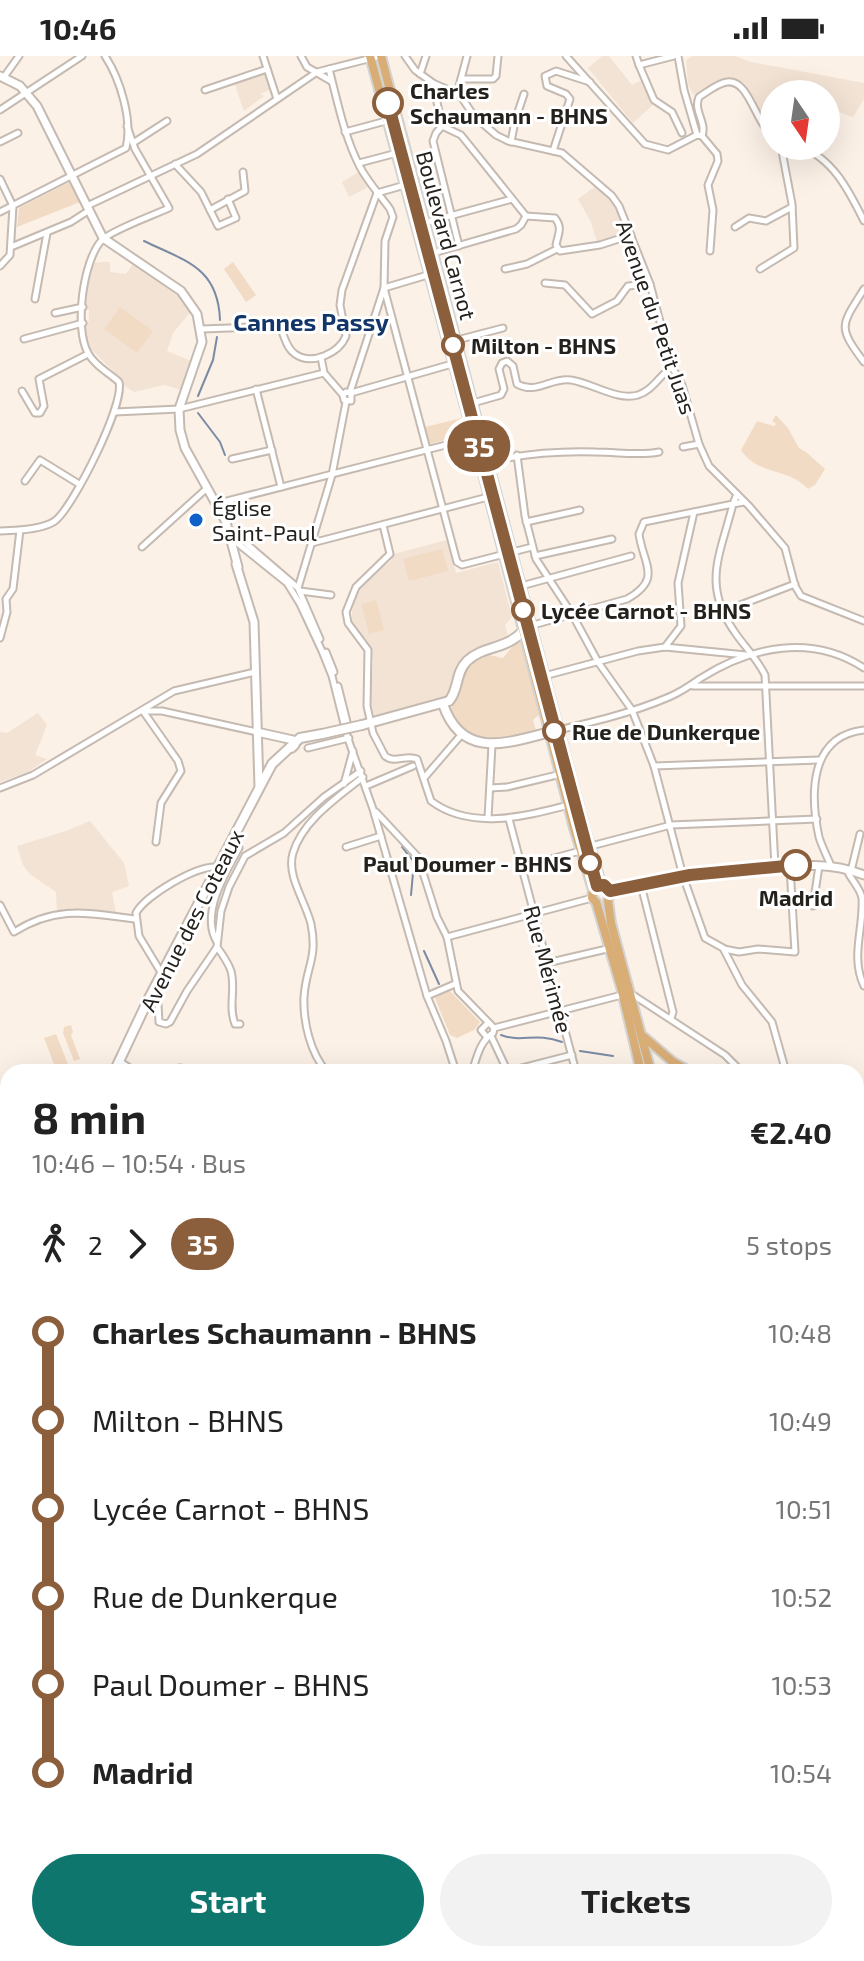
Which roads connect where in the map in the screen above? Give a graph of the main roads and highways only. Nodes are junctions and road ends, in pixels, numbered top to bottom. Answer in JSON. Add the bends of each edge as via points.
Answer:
{"nodes":[{"id":1,"x":375,"y":57,"type":"edge"},
{"id":2,"x":468,"y":404,"type":"junction"},
{"id":3,"x":477,"y":437,"type":"junction"},
{"id":4,"x":508,"y":553,"type":"junction"},
{"id":5,"x":523,"y":631,"type":"junction"},
{"id":6,"x":443,"y":704,"type":"junction"},
{"id":7,"x":554,"y":735,"type":"junction"},
{"id":8,"x":306,"y":742,"type":"junction"},
{"id":9,"x":273,"y":766,"type":"junction"},
{"id":10,"x":607,"y":892,"type":"junction"},
{"id":11,"x":594,"y":897,"type":"junction"},
{"id":12,"x":626,"y":994,"type":"junction"},
{"id":13,"x":641,"y":1033,"type":"junction"},
{"id":14,"x":673,"y":1062,"type":"junction"},
{"id":15,"x":117,"y":1064,"type":"edge"},
{"id":16,"x":642,"y":1064,"type":"edge"},
{"id":17,"x":642,"y":1064,"type":"edge"},
{"id":18,"x":645,"y":1064,"type":"edge"},
{"id":19,"x":677,"y":1064,"type":"edge"}],
"edges":[{"from":1,"to":2,"type":"main road","name":"Boulevard Carnot","via":[[452,364]]},
{"from":1,"to":2,"type":"main road","name":"Boulevard Carnot","via":[[426,223]]},
{"from":2,"to":3,"type":"main road","name":"Boulevard Carnot"},
{"from":3,"to":4,"type":"main road","name":"Boulevard Carnot"},
{"from":3,"to":4,"type":"main road","name":"Boulevard Carnot","via":[[488,462]]},
{"from":4,"to":5,"type":"main road","name":"Boulevard Carnot"},
{"from":4,"to":7,"type":"main road","name":"Boulevard Carnot","via":[[533,625]]},
{"from":5,"to":6,"type":"main road","via":[[468,660],[453,698]]},
{"from":5,"to":7,"type":"main road","name":"Boulevard Carnot"},
{"from":6,"to":7,"type":"main road","via":[[462,733],[475,741],[492,745]]},
{"from":6,"to":8,"type":"main road","name":"Avenue des Coteaux","bridge":true},
{"from":7,"to":10,"type":"main road","name":"Boulevard Carnot"},
{"from":7,"to":11,"type":"main road","name":"Boulevard Carnot"},
{"from":8,"to":9,"type":"main road","name":"Avenue des Coteaux"},
{"from":8,"to":9,"type":"main road","name":"Avenue des Coteaux","via":[[294,743]]},
{"from":9,"to":15,"type":"main road","name":"Avenue des Coteaux"},
{"from":10,"to":11,"type":"main road"},
{"from":10,"to":11,"type":"main road"},
{"from":10,"to":12,"type":"main road","name":"Boulevard Carnot"},
{"from":11,"to":12,"type":"main road","name":"Boulevard Carnot"},
{"from":12,"to":13,"type":"main road","name":"Boulevard Carnot"},
{"from":12,"to":16,"type":"main road","name":"Boulevard Carnot"},
{"from":13,"to":14,"type":"main road"},
{"from":13,"to":17,"type":"main road","name":"Boulevard Carnot"},
{"from":14,"to":18,"type":"main road"},
{"from":14,"to":19,"type":"main road"}]}
